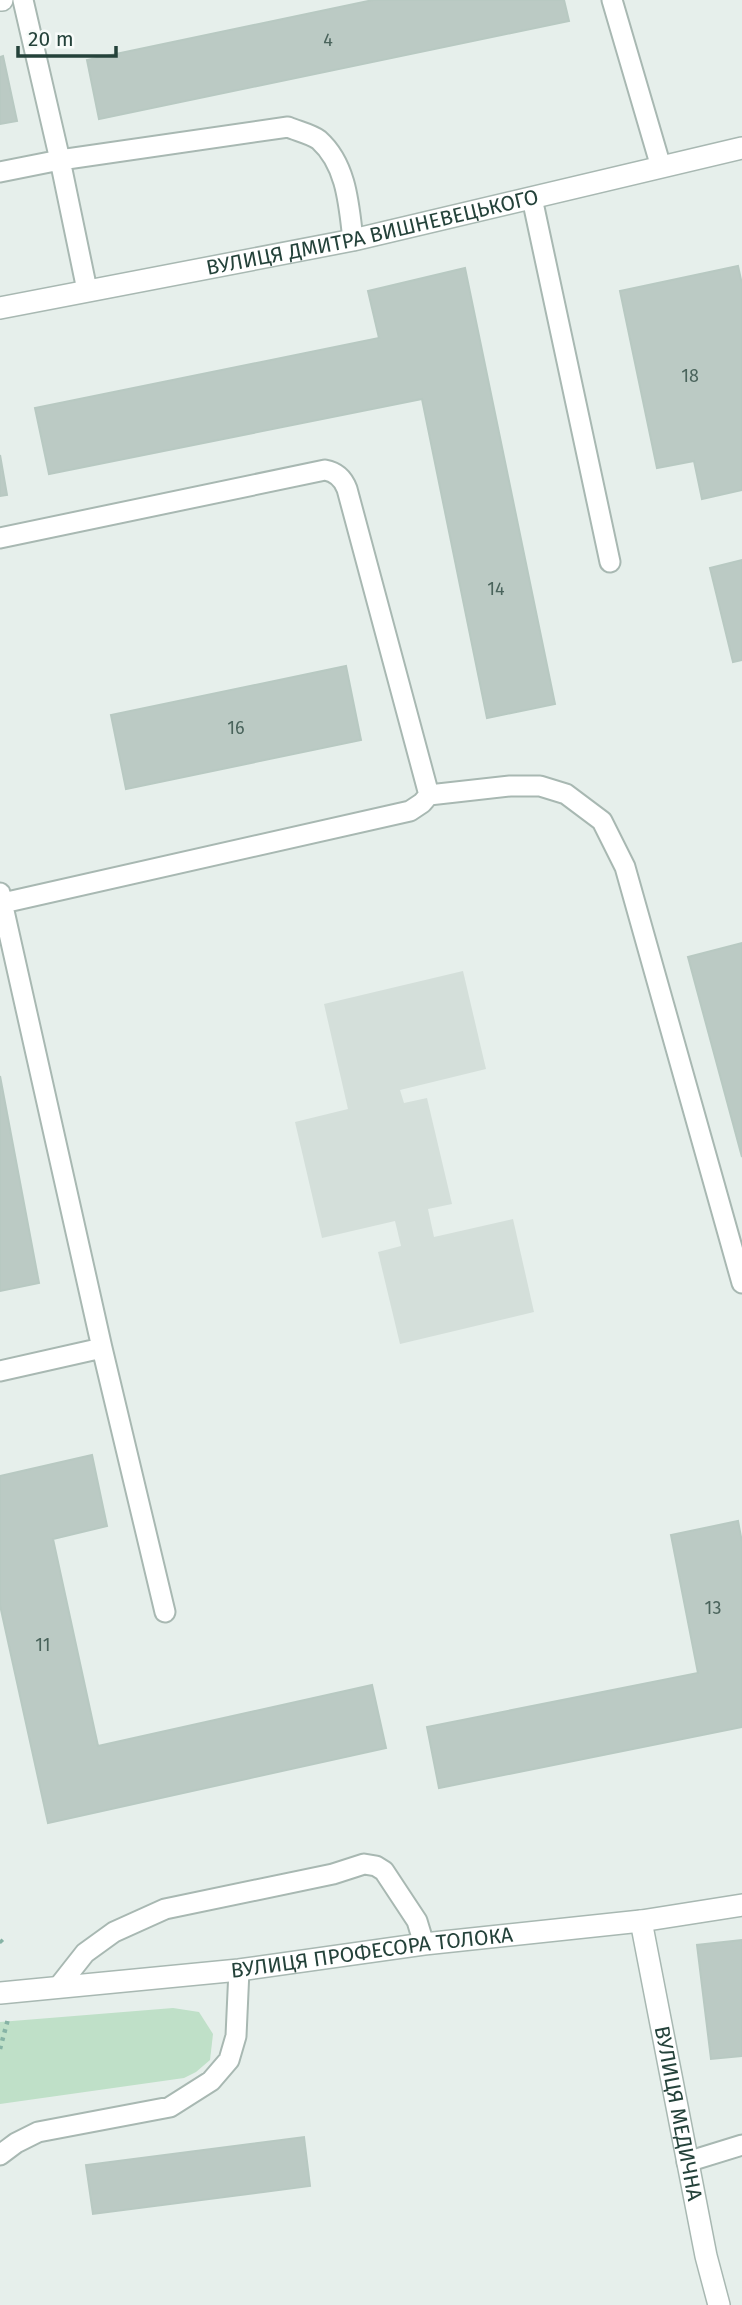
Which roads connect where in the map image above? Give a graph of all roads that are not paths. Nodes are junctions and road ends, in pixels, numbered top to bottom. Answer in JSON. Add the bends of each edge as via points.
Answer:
{"nodes":[{"id":1,"x":23,"y":0,"type":"edge"},
{"id":2,"x":612,"y":0,"type":"edge"},
{"id":3,"x":742,"y":148,"type":"edge"},
{"id":4,"x":60,"y":160,"type":"junction"},
{"id":5,"x":661,"y":167,"type":"junction"},
{"id":6,"x":0,"y":172,"type":"edge"},
{"id":7,"x":532,"y":198,"type":"junction"},
{"id":8,"x":353,"y":240,"type":"junction"},
{"id":9,"x":87,"y":290,"type":"junction"},
{"id":10,"x":0,"y":308,"type":"edge"},
{"id":11,"x":0,"y":538,"type":"edge"},
{"id":12,"x":610,"y":562,"type":"dead end"},
{"id":13,"x":429,"y":795,"type":"junction"},
{"id":14,"x":1,"y":898,"type":"edge"},
{"id":15,"x":742,"y":1283,"type":"edge"},
{"id":16,"x":102,"y":1348,"type":"junction"},
{"id":17,"x":0,"y":1371,"type":"edge"},
{"id":18,"x":165,"y":1612,"type":"dead end"},
{"id":19,"x":742,"y":1905,"type":"edge"},
{"id":20,"x":641,"y":1921,"type":"junction"},
{"id":21,"x":425,"y":1944,"type":"junction"},
{"id":22,"x":239,"y":1970,"type":"junction"},
{"id":23,"x":59,"y":1986,"type":"junction"},
{"id":24,"x":0,"y":1993,"type":"edge"},
{"id":25,"x":742,"y":2145,"type":"edge"},
{"id":26,"x":0,"y":2155,"type":"edge"},
{"id":27,"x":687,"y":2162,"type":"junction"},
{"id":28,"x":719,"y":2305,"type":"edge"}],
"edges":[{"from":1,"to":4,"type":"lane"},
{"from":2,"to":5,"type":"lane"},
{"from":3,"to":5,"type":"street","name":"ВУЛИЦЯ ДМИТРА ВИШНЕВЕЦЬКОГО"},
{"from":4,"to":6,"type":"lane"},
{"from":4,"to":8,"type":"lane","via":[[288,127],[317,138],[328,150],[346,189]]},
{"from":4,"to":9,"type":"lane"},
{"from":5,"to":7,"type":"street","name":"ВУЛИЦЯ ДМИТРА ВИШНЕВЕЦЬКОГО"},
{"from":7,"to":8,"type":"street","name":"ВУЛИЦЯ ДМИТРА ВИШНЕВЕЦЬКОГО"},
{"from":7,"to":12,"type":"lane"},
{"from":8,"to":9,"type":"street","name":"ВУЛИЦЯ ДМИТРА ВИШНЕВЕЦЬКОГО"},
{"from":9,"to":10,"type":"street","name":"ВУЛИЦЯ ДМИТРА ВИШНЕВЕЦЬКОГО"},
{"from":11,"to":13,"type":"lane","via":[[332,471],[347,489]]},
{"from":13,"to":14,"type":"lane","via":[[410,811]]},
{"from":13,"to":15,"type":"lane","via":[[540,786],[566,794],[603,821],[625,867]]},
{"from":14,"to":16,"type":"lane"},
{"from":16,"to":17,"type":"lane"},
{"from":16,"to":18,"type":"lane"},
{"from":19,"to":20,"type":"street","name":"ВУЛИЦЯ ПРОФЕСОРА ТОЛОКА"},
{"from":20,"to":21,"type":"street","name":"ВУЛИЦЯ ПРОФЕСОРА ТОЛОКА"},
{"from":20,"to":27,"type":"street","name":"ВУЛИЦЯ МЕДИЧНА"},
{"from":21,"to":22,"type":"street","name":"ВУЛИЦЯ ПРОФЕСОРА ТОЛОКА"},
{"from":21,"to":23,"type":"lane","via":[[417,1921],[390,1878],[376,1866],[364,1864],[165,1909],[114,1932],[85,1953]]},
{"from":22,"to":23,"type":"street","name":"ВУЛИЦЯ ПРОФЕСОРА ТОЛОКА"},
{"from":22,"to":26,"type":"lane","via":[[236,2036],[229,2060],[211,2081],[170,2107],[38,2132]]},
{"from":23,"to":24,"type":"street","name":"ВУЛИЦЯ ПРОФЕСОРА ТОЛОКА"},
{"from":25,"to":27,"type":"lane"},
{"from":27,"to":28,"type":"street","name":"ВУЛИЦЯ МЕДИЧНА"}]}
